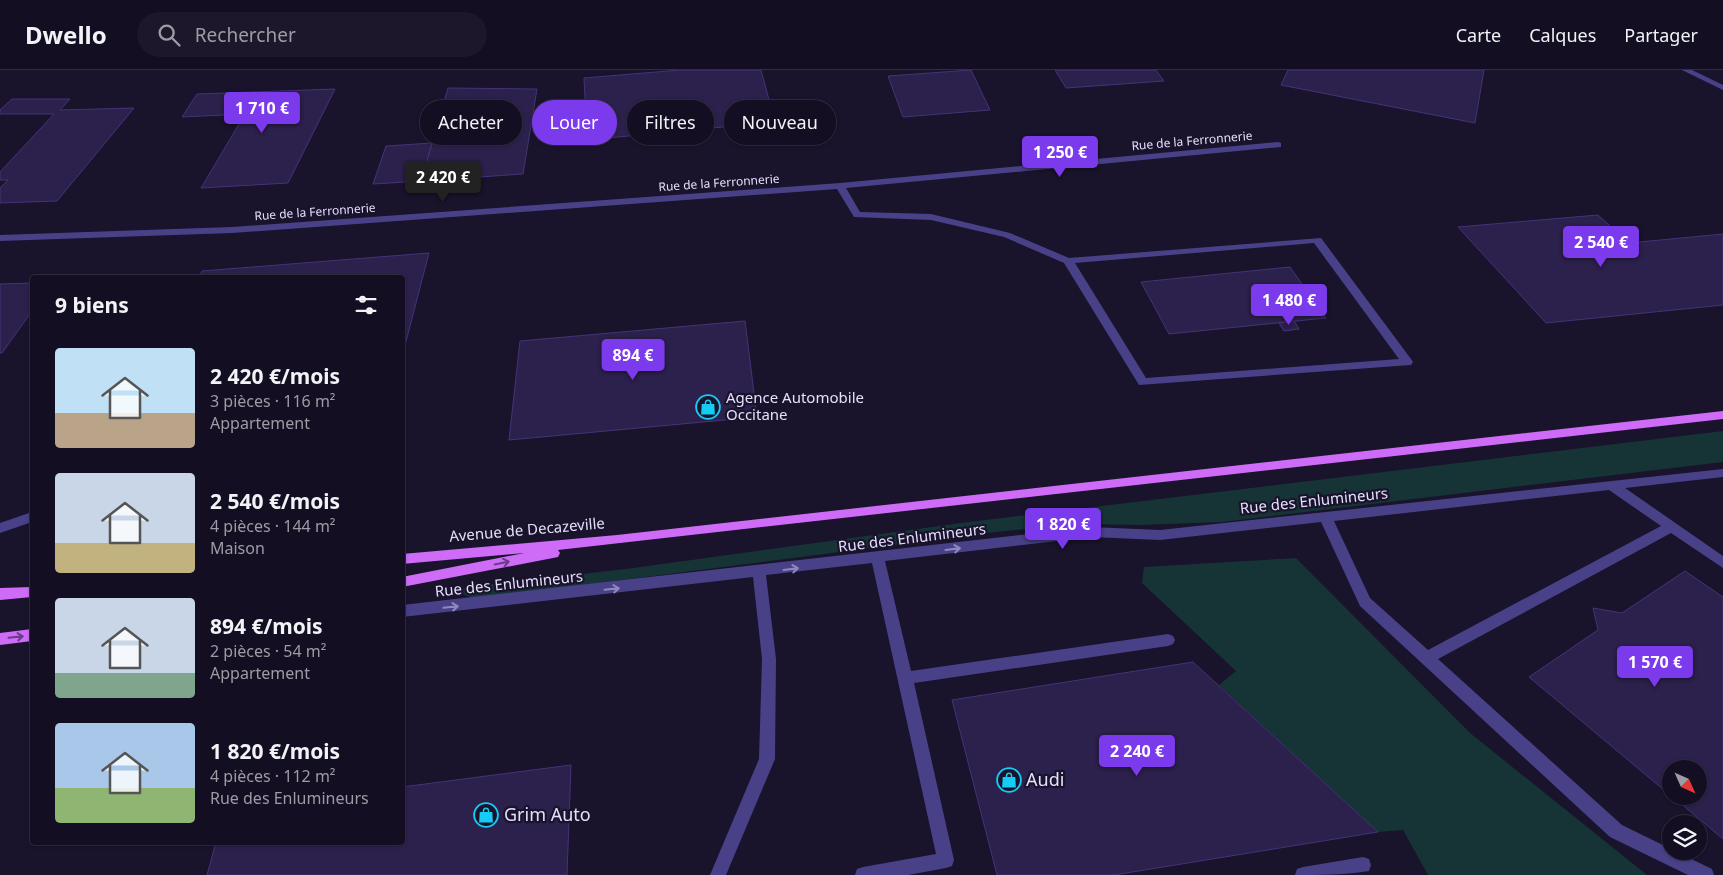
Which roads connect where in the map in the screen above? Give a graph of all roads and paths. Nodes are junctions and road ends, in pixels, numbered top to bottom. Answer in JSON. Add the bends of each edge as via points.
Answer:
{"nodes":[{"id":1,"x":1686,"y":70,"type":"edge"},
{"id":2,"x":1723,"y":88,"type":"edge"},
{"id":3,"x":1278,"y":145,"type":"dead end"},
{"id":4,"x":840,"y":186,"type":"junction"},
{"id":5,"x":0,"y":238,"type":"edge"},
{"id":6,"x":1068,"y":261,"type":"junction"},
{"id":7,"x":1723,"y":415,"type":"edge"},
{"id":8,"x":1723,"y":473,"type":"edge"},
{"id":9,"x":1611,"y":485,"type":"junction"},
{"id":10,"x":1325,"y":516,"type":"junction"},
{"id":11,"x":30,"y":517,"type":"edge"},
{"id":12,"x":1671,"y":527,"type":"junction"},
{"id":13,"x":0,"y":528,"type":"edge"},
{"id":14,"x":616,"y":540,"type":"junction"},
{"id":15,"x":878,"y":558,"type":"junction"},
{"id":16,"x":405,"y":559,"type":"edge"},
{"id":17,"x":1723,"y":563,"type":"edge"},
{"id":18,"x":759,"y":572,"type":"junction"},
{"id":19,"x":405,"y":581,"type":"edge"},
{"id":20,"x":30,"y":592,"type":"edge"},
{"id":21,"x":0,"y":594,"type":"edge"},
{"id":22,"x":405,"y":611,"type":"edge"},
{"id":23,"x":30,"y":635,"type":"edge"},
{"id":24,"x":0,"y":638,"type":"edge"},
{"id":25,"x":1168,"y":640,"type":"dead end"},
{"id":26,"x":1427,"y":658,"type":"junction"},
{"id":27,"x":904,"y":678,"type":"junction"},
{"id":28,"x":1363,"y":865,"type":"dead end"},
{"id":29,"x":718,"y":875,"type":"edge"},
{"id":30,"x":863,"y":875,"type":"edge"},
{"id":31,"x":1303,"y":875,"type":"edge"},
{"id":32,"x":1706,"y":875,"type":"edge"}],
"edges":[{"from":1,"to":2,"type":"street"},
{"from":3,"to":4,"type":"street","name":"Rue de la Ferronnerie"},
{"from":4,"to":5,"type":"street","name":"Rue de la Ferronnerie","via":[[232,230]]},
{"from":4,"to":6,"type":"street","via":[[857,215],[930,216],[1007,235]]},
{"from":6,"to":6,"type":"street","via":[[1318,240],[1407,362],[1143,382]]},
{"from":7,"to":14,"type":"main road"},
{"from":8,"to":9,"type":"street","name":"Rue des Enlumineurs"},
{"from":9,"to":10,"type":"street","name":"Rue des Enlumineurs"},
{"from":9,"to":12,"type":"street"},
{"from":15,"to":10,"type":"street","name":"Rue des Enlumineurs","one_way":true,"via":[[1091,532],[1160,535]]},
{"from":10,"to":26,"type":"street","via":[[1365,602]]},
{"from":11,"to":13,"type":"street"},
{"from":12,"to":17,"type":"street"},
{"from":12,"to":26,"type":"street"},
{"from":14,"to":16,"type":"main road","name":"Avenue de Decazeville"},
{"from":19,"to":14,"type":"main road","name":"Avenue de Decazeville","one_way":true},
{"from":18,"to":15,"type":"street","name":"Rue des Enlumineurs","one_way":true},
{"from":15,"to":27,"type":"street"},
{"from":22,"to":18,"type":"street","name":"Rue des Enlumineurs","one_way":true},
{"from":18,"to":29,"type":"street","via":[[769,659],[767,760]]},
{"from":20,"to":21,"type":"main road"},
{"from":24,"to":23,"type":"main road","one_way":true},
{"from":25,"to":27,"type":"street"},
{"from":26,"to":32,"type":"street","via":[[1616,831]]},
{"from":27,"to":30,"type":"street","via":[[946,860]]},
{"from":28,"to":31,"type":"street"}]}
